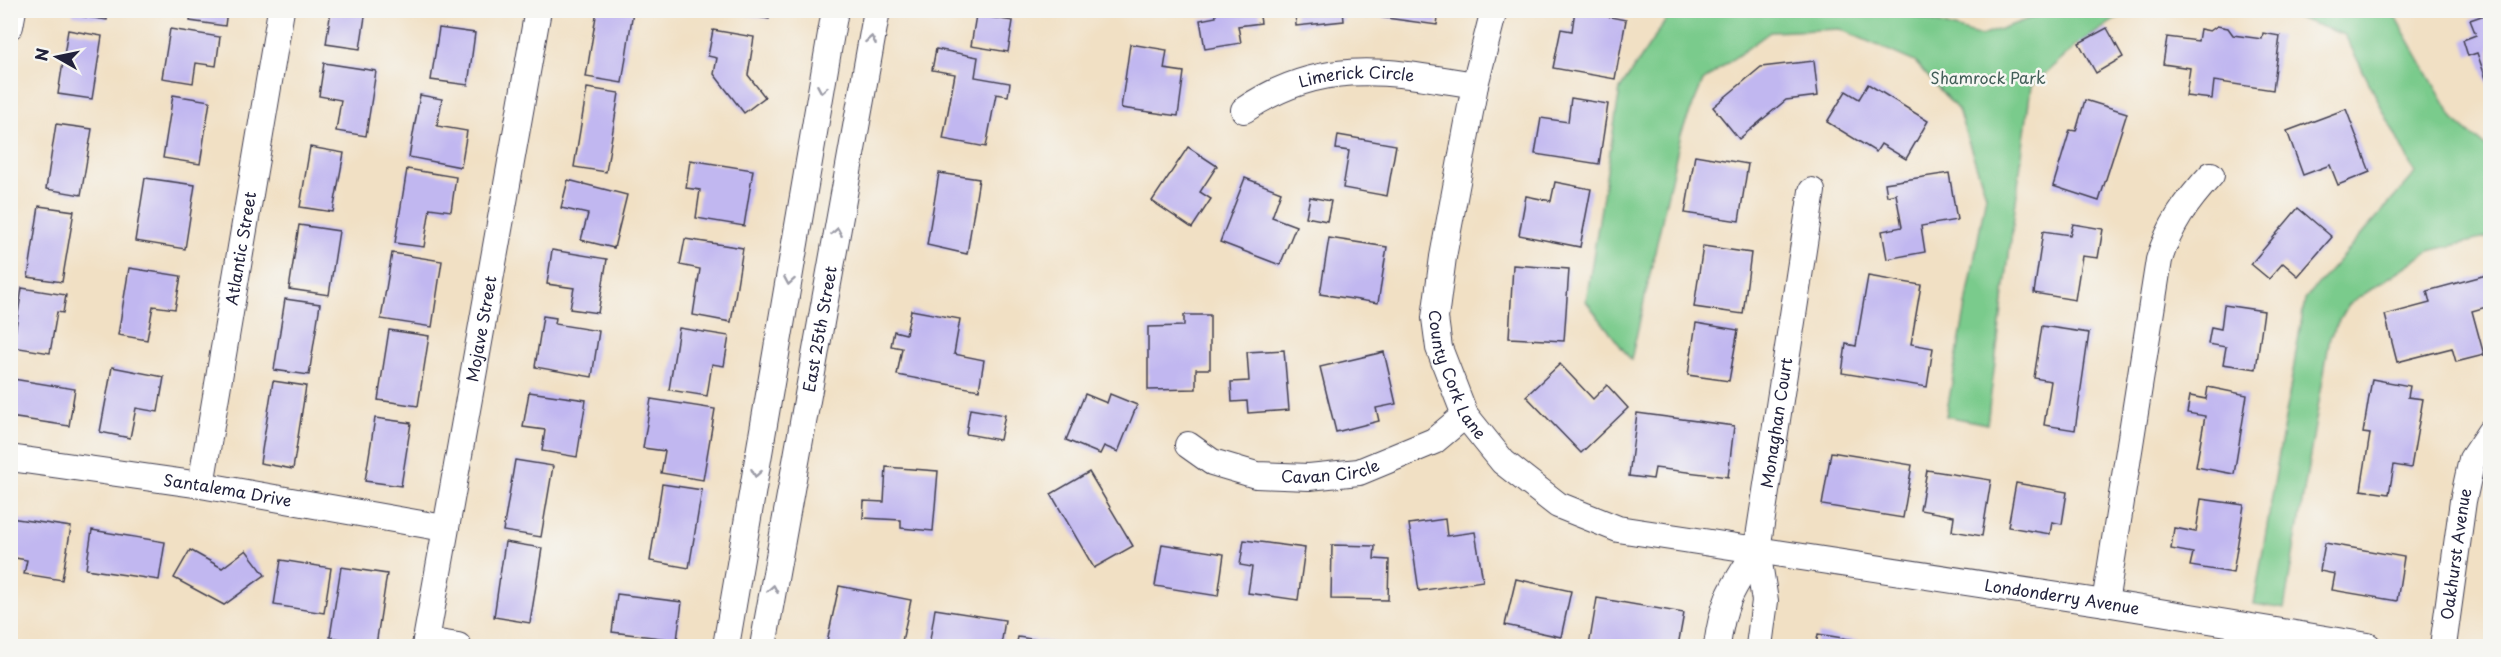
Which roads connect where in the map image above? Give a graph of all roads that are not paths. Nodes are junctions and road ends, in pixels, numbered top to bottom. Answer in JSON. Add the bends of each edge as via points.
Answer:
{"nodes":[{"id":1,"x":13,"y":10,"type":"edge"},
{"id":2,"x":281,"y":10,"type":"edge"},
{"id":3,"x":538,"y":10,"type":"edge"},
{"id":4,"x":836,"y":10,"type":"edge"},
{"id":5,"x":877,"y":10,"type":"edge"},
{"id":6,"x":1494,"y":10,"type":"edge"},
{"id":7,"x":10,"y":26,"type":"edge"},
{"id":8,"x":1475,"y":85,"type":"junction"},
{"id":9,"x":1244,"y":110,"type":"dead end"},
{"id":10,"x":2211,"y":175,"type":"dead end"},
{"id":11,"x":1812,"y":191,"type":"dead end"},
{"id":12,"x":1465,"y":415,"type":"junction"},
{"id":13,"x":2490,"y":432,"type":"edge"},
{"id":14,"x":1188,"y":445,"type":"dead end"},
{"id":15,"x":10,"y":458,"type":"edge"},
{"id":16,"x":201,"y":485,"type":"junction"},
{"id":17,"x":444,"y":528,"type":"junction"},
{"id":18,"x":1757,"y":550,"type":"junction"},
{"id":19,"x":2105,"y":603,"type":"junction"},
{"id":20,"x":425,"y":644,"type":"edge"},
{"id":21,"x":458,"y":646,"type":"edge"},
{"id":22,"x":726,"y":646,"type":"edge"},
{"id":23,"x":763,"y":646,"type":"edge"},
{"id":24,"x":1717,"y":646,"type":"edge"},
{"id":25,"x":1759,"y":646,"type":"edge"},
{"id":26,"x":2368,"y":646,"type":"edge"},
{"id":27,"x":2443,"y":646,"type":"edge"}],
"edges":[{"from":1,"to":7,"type":"street"},
{"from":2,"to":16,"type":"street","name":"Atlantic Street"},
{"from":3,"to":17,"type":"street","name":"Mojave Street"},
{"from":4,"to":22,"type":"street","one_way":true},
{"from":23,"to":5,"type":"street","name":"East 25th Street","one_way":true},
{"from":6,"to":8,"type":"street","name":"County Cork Lane"},
{"from":8,"to":9,"type":"street","name":"Limerick Circle","via":[[1398,72],[1323,74],[1268,94]]},
{"from":8,"to":12,"type":"street","name":"County Cork Lane","via":[[1435,318],[1439,348]]},
{"from":10,"to":19,"type":"street","via":[[2189,198],[2168,232],[2159,260]]},
{"from":11,"to":18,"type":"street","name":"Monaghan Court"},
{"from":12,"to":14,"type":"street","name":"Cavan Circle","via":[[1434,441],[1359,472],[1309,477],[1256,475],[1212,462]]},
{"from":12,"to":18,"type":"street","name":"County Cork Lane","via":[[1503,462],[1558,504],[1618,529]]},
{"from":13,"to":27,"type":"street","name":"Oakhurst Avenue","via":[[2472,459]]},
{"from":15,"to":16,"type":"street","name":"Santalema Drive"},
{"from":16,"to":17,"type":"street","name":"Santalema Drive"},
{"from":17,"to":20,"type":"street","name":"Mojave Street"},
{"from":18,"to":19,"type":"street","name":"Londonderry Avenue"},
{"from":18,"to":24,"type":"street","name":"Monaghan Court","via":[[1727,596]]},
{"from":18,"to":25,"type":"street","via":[[1765,601]]},
{"from":19,"to":26,"type":"street","name":"Londonderry Avenue"},
{"from":20,"to":21,"type":"street"}]}
